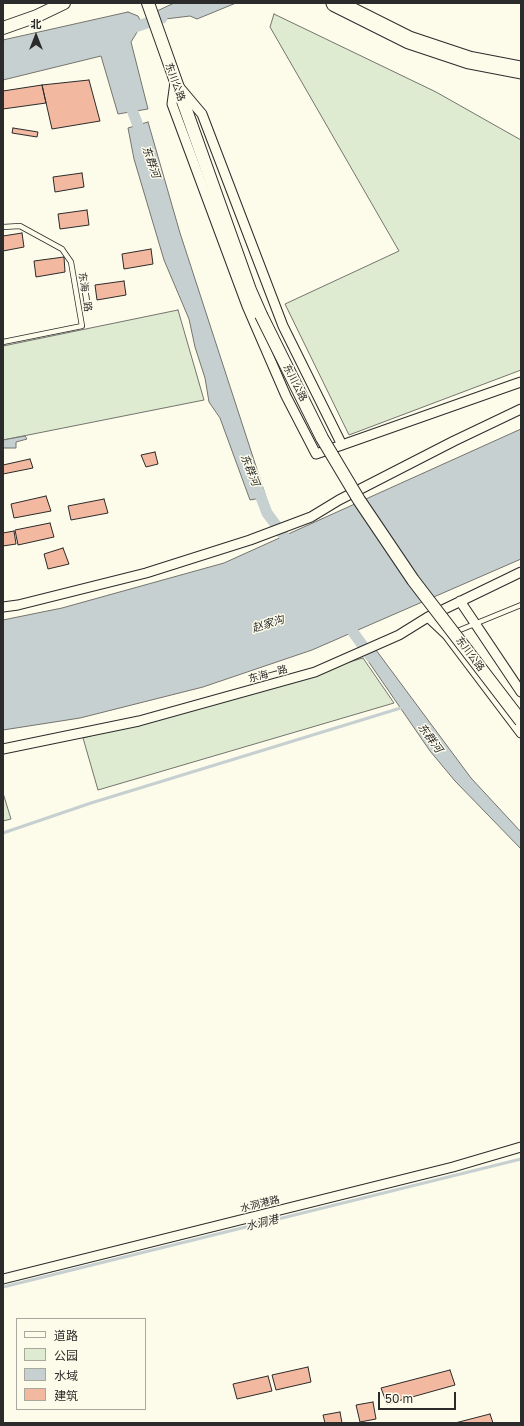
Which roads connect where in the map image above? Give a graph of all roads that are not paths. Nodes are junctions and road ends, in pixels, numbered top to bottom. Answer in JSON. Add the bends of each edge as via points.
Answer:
{"nodes":[{"id":1,"x":64,"y":3,"type":"edge"},
{"id":2,"x":148,"y":3,"type":"edge"},
{"id":3,"x":335,"y":3,"type":"edge"},
{"id":4,"x":3,"y":28,"type":"edge"},
{"id":5,"x":521,"y":70,"type":"edge"},
{"id":6,"x":175,"y":82,"type":"junction"},
{"id":7,"x":3,"y":227,"type":"edge"},
{"id":8,"x":3,"y":342,"type":"edge"},
{"id":9,"x":521,"y":382,"type":"edge"},
{"id":10,"x":521,"y":409,"type":"edge"},
{"id":11,"x":342,"y":445,"type":"junction"},
{"id":12,"x":521,"y":572,"type":"edge"},
{"id":13,"x":460,"y":601,"type":"junction"},
{"id":14,"x":521,"y":605,"type":"edge"},
{"id":15,"x":3,"y":607,"type":"edge"},
{"id":16,"x":428,"y":617,"type":"junction"},
{"id":17,"x":475,"y":624,"type":"junction"},
{"id":18,"x":447,"y":635,"type":"junction"},
{"id":19,"x":521,"y":692,"type":"edge"},
{"id":20,"x":521,"y":721,"type":"edge"},
{"id":21,"x":521,"y":733,"type":"edge"},
{"id":22,"x":3,"y":749,"type":"edge"},
{"id":23,"x":521,"y":1147,"type":"edge"},
{"id":24,"x":3,"y":1279,"type":"edge"}],
"edges":[{"from":1,"to":4,"type":"street"},
{"from":2,"to":6,"type":"street","name":"东川公路"},
{"from":3,"to":5,"type":"highway","via":[[409,40],[469,60]]},
{"from":6,"to":11,"type":"street","via":[[202,114],[283,326]]},
{"from":6,"to":11,"type":"street","via":[[172,104],[247,306],[286,396],[316,454]]},
{"from":6,"to":20,"type":"street","name":"东川公路","bridge":true,"via":[[250,290],[322,438],[359,500],[414,580]]},
{"from":7,"to":8,"type":"lane","name":"东海二路","via":[[20,226],[62,249],[72,262],[82,326]]},
{"from":9,"to":11,"type":"street"},
{"from":10,"to":15,"type":"street","via":[[454,440],[311,517],[250,540],[146,573]]},
{"from":12,"to":13,"type":"street","name":"东海一路"},
{"from":13,"to":16,"type":"street","name":"东海一路"},
{"from":13,"to":17,"type":"street"},
{"from":14,"to":17,"type":"lane"},
{"from":16,"to":18,"type":"street"},
{"from":16,"to":22,"type":"street","name":"东海一路","via":[[399,635],[315,672],[139,721]]},
{"from":17,"to":18,"type":"lane"},
{"from":17,"to":19,"type":"street"},
{"from":18,"to":21,"type":"street"},
{"from":23,"to":24,"type":"street","name":"水洞港路","via":[[453,1167]]}]}
